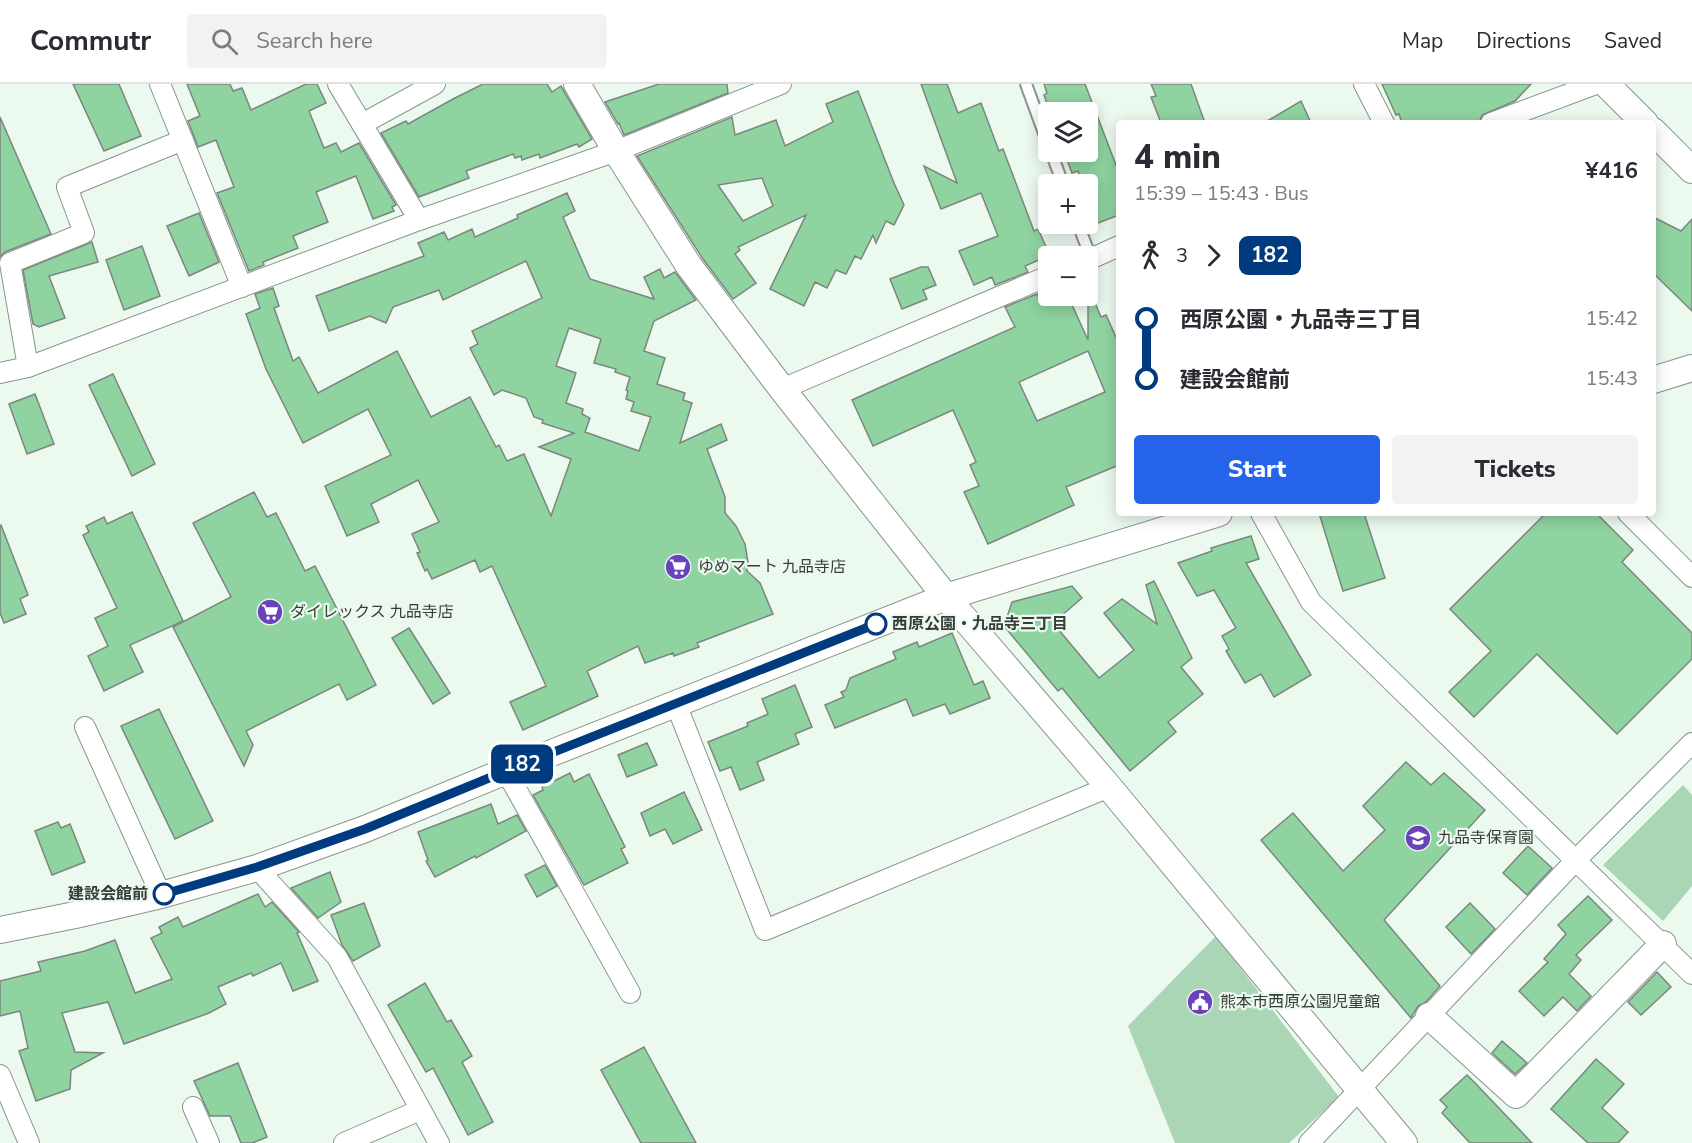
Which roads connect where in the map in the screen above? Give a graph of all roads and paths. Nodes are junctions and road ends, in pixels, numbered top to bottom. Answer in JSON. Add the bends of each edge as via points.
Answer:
{"nodes":[{"id":1,"x":160,"y":84,"type":"edge"},
{"id":2,"x":338,"y":84,"type":"edge"},
{"id":3,"x":435,"y":84,"type":"edge"},
{"id":4,"x":577,"y":84,"type":"edge"},
{"id":5,"x":781,"y":84,"type":"edge"},
{"id":6,"x":1026,"y":84,"type":"edge"},
{"id":7,"x":1364,"y":84,"type":"edge"},
{"id":8,"x":1596,"y":84,"type":"edge"},
{"id":9,"x":1606,"y":84,"type":"edge"},
{"id":10,"x":1038,"y":117,"type":"edge"},
{"id":11,"x":1382,"y":120,"type":"edge"},
{"id":12,"x":1499,"y":120,"type":"edge"},
{"id":13,"x":1642,"y":120,"type":"edge"},
{"id":14,"x":363,"y":124,"type":"junction"},
{"id":15,"x":1656,"y":134,"type":"edge"},
{"id":16,"x":183,"y":140,"type":"junction"},
{"id":17,"x":616,"y":151,"type":"junction"},
{"id":18,"x":1692,"y":170,"type":"edge"},
{"id":19,"x":419,"y":220,"type":"junction"},
{"id":20,"x":1116,"y":247,"type":"edge"},
{"id":21,"x":1098,"y":255,"type":"edge"},
{"id":22,"x":1038,"y":280,"type":"edge"},
{"id":23,"x":242,"y":287,"type":"junction"},
{"id":24,"x":28,"y":367,"type":"junction"},
{"id":25,"x":1692,"y":368,"type":"edge"},
{"id":26,"x":0,"y":373,"type":"edge"},
{"id":27,"x":1656,"y":379,"type":"edge"},
{"id":28,"x":782,"y":388,"type":"junction"},
{"id":29,"x":1209,"y":516,"type":"edge"},
{"id":30,"x":1263,"y":516,"type":"edge"},
{"id":31,"x":1631,"y":516,"type":"edge"},
{"id":32,"x":1692,"y":577,"type":"edge"},
{"id":33,"x":946,"y":597,"type":"junction"},
{"id":34,"x":676,"y":704,"type":"junction"},
{"id":35,"x":85,"y":727,"type":"dead end"},
{"id":36,"x":1692,"y":743,"type":"edge"},
{"id":37,"x":506,"y":771,"type":"junction"},
{"id":38,"x":1109,"y":787,"type":"junction"},
{"id":39,"x":1576,"y":860,"type":"junction"},
{"id":40,"x":257,"y":867,"type":"junction"},
{"id":41,"x":161,"y":895,"type":"junction"},
{"id":42,"x":0,"y":930,"type":"edge"},
{"id":43,"x":1663,"y":944,"type":"junction"},
{"id":44,"x":1692,"y":974,"type":"edge"},
{"id":45,"x":630,"y":993,"type":"dead end"},
{"id":46,"x":1430,"y":1016,"type":"junction"},
{"id":47,"x":0,"y":1075,"type":"edge"},
{"id":48,"x":1360,"y":1090,"type":"junction"},
{"id":49,"x":193,"y":1107,"type":"dead end"},
{"id":50,"x":420,"y":1110,"type":"junction"},
{"id":51,"x":29,"y":1143,"type":"edge"},
{"id":52,"x":209,"y":1143,"type":"edge"},
{"id":53,"x":344,"y":1143,"type":"edge"},
{"id":54,"x":439,"y":1143,"type":"edge"},
{"id":55,"x":1309,"y":1143,"type":"edge"},
{"id":56,"x":1404,"y":1143,"type":"edge"}],
"edges":[{"from":1,"to":16,"type":"street"},
{"from":2,"to":14,"type":"street"},
{"from":3,"to":14,"type":"street"},
{"from":4,"to":17,"type":"street"},
{"from":5,"to":17,"type":"street"},
{"from":6,"to":10,"type":"lane"},
{"from":7,"to":11,"type":"street"},
{"from":8,"to":12,"type":"street"},
{"from":9,"to":13,"type":"street"},
{"from":14,"to":19,"type":"street"},
{"from":15,"to":18,"type":"street"},
{"from":16,"to":23,"type":"street"},
{"from":16,"to":24,"type":"street","via":[[67,187],[84,233],[10,263]]},
{"from":17,"to":19,"type":"street"},
{"from":17,"to":28,"type":"street","via":[[690,266]]},
{"from":19,"to":23,"type":"street"},
{"from":20,"to":21,"type":"street"},
{"from":22,"to":28,"type":"street"},
{"from":23,"to":24,"type":"street"},
{"from":24,"to":26,"type":"street"},
{"from":25,"to":27,"type":"street"},
{"from":28,"to":33,"type":"street"},
{"from":29,"to":33,"type":"street"},
{"from":30,"to":39,"type":"street","via":[[1311,602]]},
{"from":31,"to":32,"type":"street"},
{"from":33,"to":34,"type":"street"},
{"from":33,"to":38,"type":"street"},
{"from":34,"to":37,"type":"street"},
{"from":34,"to":38,"type":"street","via":[[765,930]]},
{"from":35,"to":41,"type":"street"},
{"from":36,"to":39,"type":"street"},
{"from":37,"to":40,"type":"street","via":[[365,829]]},
{"from":37,"to":45,"type":"street"},
{"from":38,"to":48,"type":"street"},
{"from":39,"to":43,"type":"street"},
{"from":39,"to":46,"type":"street"},
{"from":40,"to":41,"type":"street"},
{"from":40,"to":50,"type":"street","via":[[337,957]]},
{"from":41,"to":42,"type":"street"},
{"from":43,"to":44,"type":"street"},
{"from":43,"to":46,"type":"street","via":[[1516,1095]]},
{"from":46,"to":48,"type":"street"},
{"from":47,"to":51,"type":"street"},
{"from":48,"to":55,"type":"street"},
{"from":48,"to":56,"type":"street"},
{"from":49,"to":52,"type":"street"},
{"from":50,"to":53,"type":"street"},
{"from":50,"to":54,"type":"street"}]}
